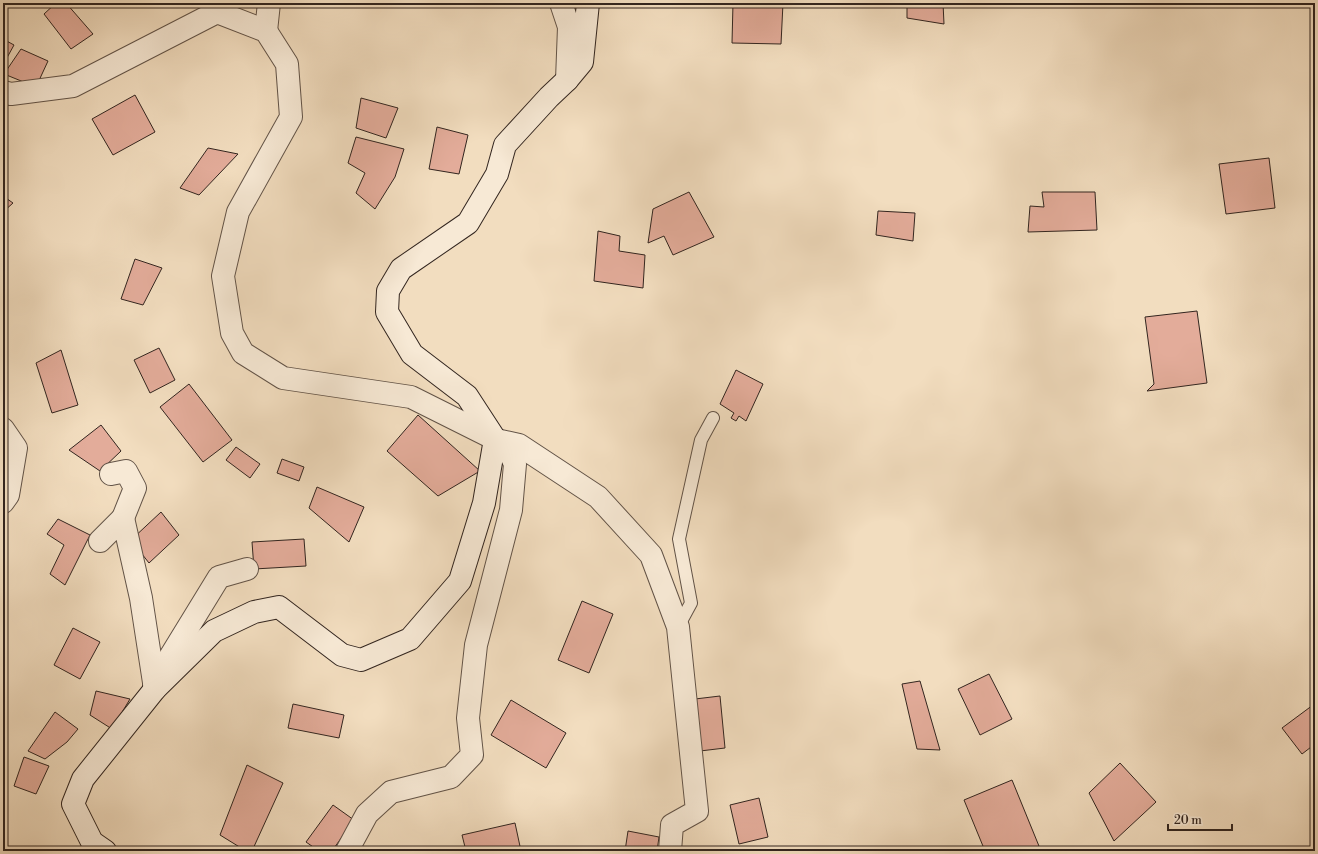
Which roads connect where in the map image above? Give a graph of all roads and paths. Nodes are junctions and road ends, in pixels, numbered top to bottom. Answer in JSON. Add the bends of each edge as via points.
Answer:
{"nodes":[{"id":1,"x":269,"y":3,"type":"edge"},
{"id":2,"x":561,"y":3,"type":"edge"},
{"id":3,"x":588,"y":3,"type":"edge"},
{"id":4,"x":266,"y":31,"type":"junction"},
{"id":5,"x":567,"y":80,"type":"junction"},
{"id":6,"x":3,"y":92,"type":"edge"},
{"id":7,"x":713,"y":418,"type":"dead end"},
{"id":8,"x":3,"y":430,"type":"edge"},
{"id":9,"x":494,"y":439,"type":"junction"},
{"id":10,"x":111,"y":474,"type":"dead end"},
{"id":11,"x":3,"y":502,"type":"edge"},
{"id":12,"x":123,"y":518,"type":"junction"},
{"id":13,"x":100,"y":541,"type":"dead end"},
{"id":14,"x":247,"y":569,"type":"dead end"},
{"id":15,"x":678,"y":627,"type":"junction"},
{"id":16,"x":154,"y":686,"type":"junction"},
{"id":17,"x":105,"y":851,"type":"edge"},
{"id":18,"x":347,"y":851,"type":"edge"},
{"id":19,"x":670,"y":851,"type":"edge"}],
"edges":[{"from":1,"to":4,"type":"street"},
{"from":2,"to":5,"type":"street","via":[[569,27]]},
{"from":3,"to":5,"type":"street","via":[[582,62]]},
{"from":4,"to":6,"type":"street","via":[[217,12],[73,86],[11,94]]},
{"from":4,"to":9,"type":"street","via":[[287,64],[291,117],[238,212],[223,276],[232,333],[243,353],[283,378],[411,397]]},
{"from":5,"to":9,"type":"street","via":[[505,145],[497,174],[468,223],[401,269],[388,291],[387,312],[412,354],[467,396]]},
{"from":7,"to":15,"type":"lane","via":[[701,440],[679,539],[691,603]]},
{"from":8,"to":11,"type":"street","via":[[16,448],[8,495]]},
{"from":9,"to":15,"type":"street","via":[[519,445],[598,497],[651,555]]},
{"from":9,"to":16,"type":"street","via":[[484,503],[460,581],[410,639],[361,660],[342,655],[279,607],[254,612],[214,631]]},
{"from":9,"to":18,"type":"street","via":[[509,451],[515,464],[511,510],[476,645],[468,718],[472,755],[451,777],[392,792],[367,814]]},
{"from":10,"to":12,"type":"street","via":[[126,470],[135,488]]},
{"from":12,"to":13,"type":"street"},
{"from":12,"to":16,"type":"street","via":[[141,598]]},
{"from":14,"to":16,"type":"street","via":[[219,577]]},
{"from":15,"to":19,"type":"street","via":[[697,811],[672,825]]},
{"from":16,"to":17,"type":"street","via":[[83,779],[73,804],[92,842]]}]}
